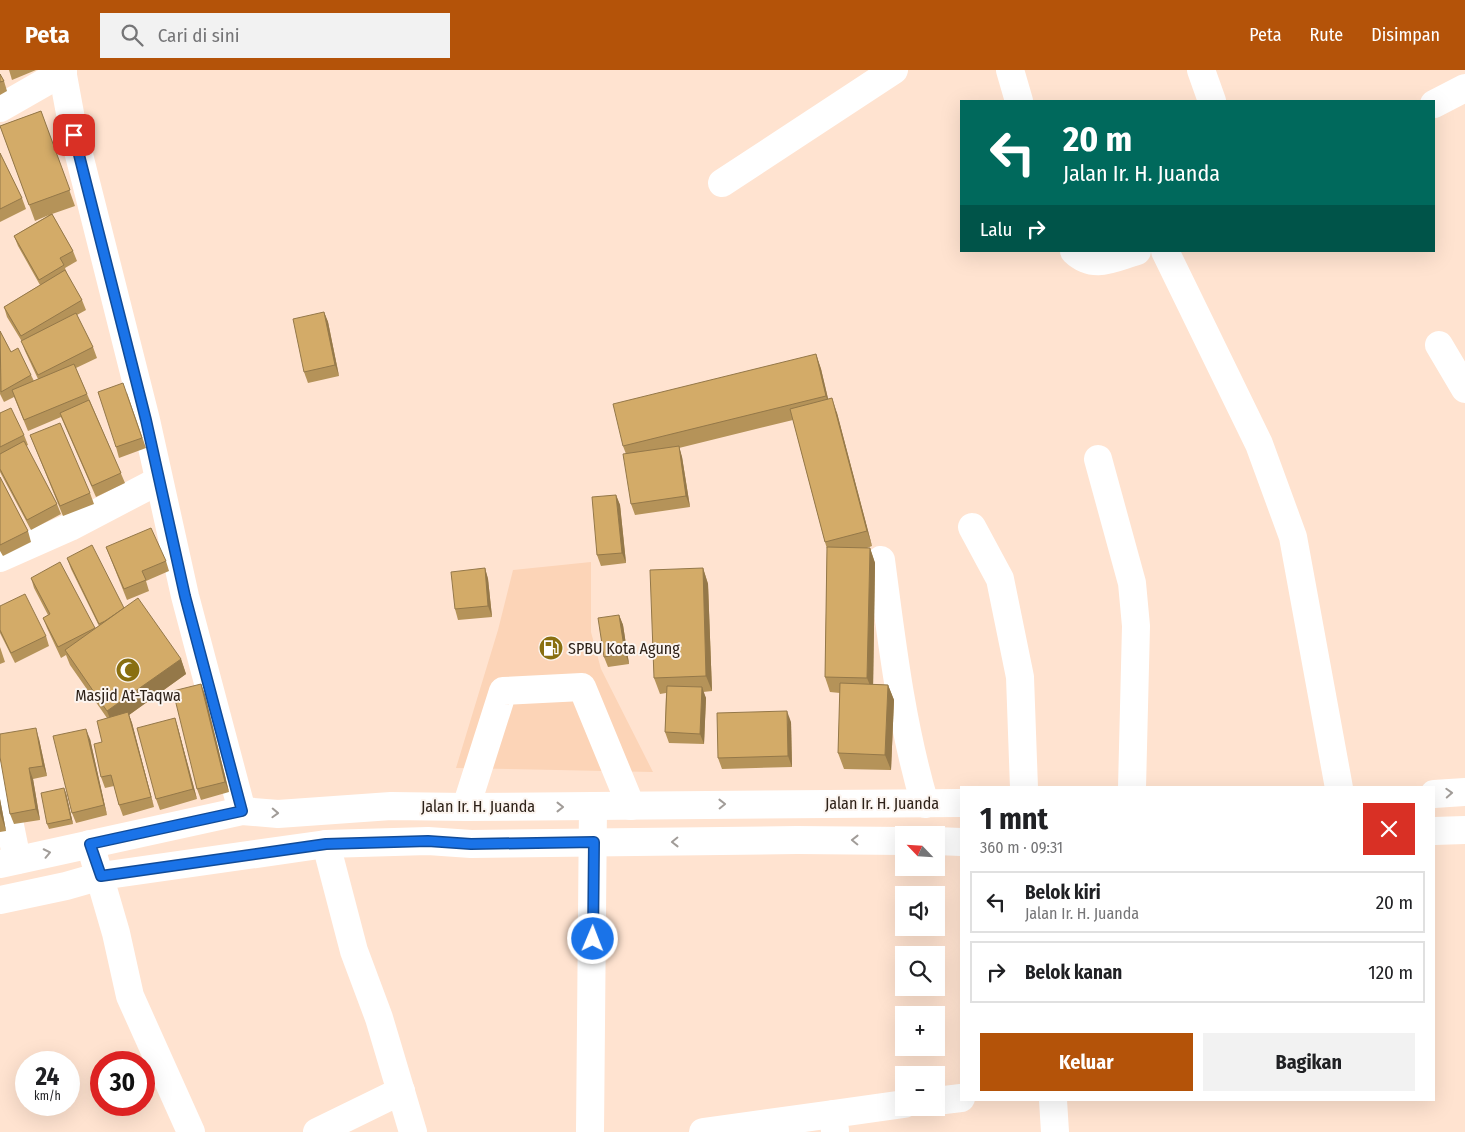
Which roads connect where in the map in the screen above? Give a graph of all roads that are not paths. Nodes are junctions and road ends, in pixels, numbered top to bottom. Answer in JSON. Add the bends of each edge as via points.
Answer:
{"nodes":[{"id":1,"x":894,"y":70,"type":"edge"},
{"id":2,"x":1010,"y":70,"type":"edge"},
{"id":3,"x":1201,"y":70,"type":"edge"},
{"id":4,"x":62,"y":71,"type":"edge"},
{"id":5,"x":1465,"y":88,"type":"edge"},
{"id":6,"x":1019,"y":100,"type":"edge"},
{"id":7,"x":1212,"y":100,"type":"edge"},
{"id":8,"x":1435,"y":103,"type":"edge"},
{"id":9,"x":0,"y":108,"type":"edge"},
{"id":10,"x":722,"y":184,"type":"dead end"},
{"id":11,"x":1075,"y":252,"type":"edge"},
{"id":12,"x":1134,"y":252,"type":"edge"},
{"id":13,"x":1165,"y":252,"type":"edge"},
{"id":14,"x":1439,"y":345,"type":"dead end"},
{"id":15,"x":1465,"y":389,"type":"edge"},
{"id":16,"x":1098,"y":460,"type":"dead end"},
{"id":17,"x":158,"y":481,"type":"junction"},
{"id":18,"x":972,"y":527,"type":"dead end"},
{"id":19,"x":0,"y":558,"type":"edge"},
{"id":20,"x":881,"y":560,"type":"dead end"},
{"id":21,"x":0,"y":776,"type":"edge"},
{"id":22,"x":1024,"y":786,"type":"edge"},
{"id":23,"x":1132,"y":786,"type":"edge"},
{"id":24,"x":1340,"y":786,"type":"edge"},
{"id":25,"x":1465,"y":792,"type":"edge"},
{"id":26,"x":1435,"y":794,"type":"edge"},
{"id":27,"x":960,"y":803,"type":"edge"},
{"id":28,"x":925,"y":804,"type":"junction"},
{"id":29,"x":593,"y":806,"type":"junction"},
{"id":30,"x":631,"y":806,"type":"junction"},
{"id":31,"x":466,"y":807,"type":"junction"},
{"id":32,"x":242,"y":811,"type":"junction"},
{"id":33,"x":1465,"y":830,"type":"edge"},
{"id":34,"x":1435,"y":831,"type":"edge"},
{"id":35,"x":895,"y":841,"type":"edge"},
{"id":36,"x":945,"y":841,"type":"edge"},
{"id":37,"x":594,"y":842,"type":"junction"},
{"id":38,"x":960,"y":842,"type":"edge"},
{"id":39,"x":90,"y":844,"type":"junction"},
{"id":40,"x":326,"y":844,"type":"junction"},
{"id":41,"x":8,"y":862,"type":"edge"},
{"id":42,"x":101,"y":876,"type":"junction"},
{"id":43,"x":0,"y":900,"type":"edge"},
{"id":44,"x":400,"y":1091,"type":"junction"},
{"id":45,"x":960,"y":1098,"type":"edge"},
{"id":46,"x":945,"y":1100,"type":"edge"},
{"id":47,"x":1053,"y":1101,"type":"edge"},
{"id":48,"x":895,"y":1106,"type":"edge"},
{"id":49,"x":834,"y":1123,"type":"edge"},
{"id":50,"x":191,"y":1132,"type":"edge"},
{"id":51,"x":317,"y":1132,"type":"edge"},
{"id":52,"x":412,"y":1132,"type":"edge"},
{"id":53,"x":590,"y":1132,"type":"edge"},
{"id":54,"x":703,"y":1132,"type":"edge"},
{"id":55,"x":1055,"y":1132,"type":"edge"}],
"edges":[{"from":1,"to":10,"type":"main road"},
{"from":2,"to":6,"type":"main road"},
{"from":3,"to":7,"type":"main road"},
{"from":4,"to":9,"type":"main road"},
{"from":4,"to":17,"type":"main road","via":[[74,135],[146,420]]},
{"from":5,"to":8,"type":"main road"},
{"from":11,"to":12,"type":"main road","via":[[1084,260],[1100,262]]},
{"from":13,"to":24,"type":"main road","via":[[1259,444],[1293,536]]},
{"from":14,"to":15,"type":"main road"},
{"from":16,"to":23,"type":"main road","via":[[1132,583],[1136,626]]},
{"from":17,"to":19,"type":"main road","via":[[70,527]]},
{"from":17,"to":32,"type":"main road"},
{"from":18,"to":22,"type":"main road","via":[[1000,579],[1020,677]]},
{"from":20,"to":28,"type":"main road","via":[[898,694],[911,758]]},
{"from":21,"to":41,"type":"main road"},
{"from":26,"to":25,"type":"main road","one_way":true},
{"from":27,"to":28,"type":"main road","name":"Jalan Ir. H. Juanda"},
{"from":30,"to":28,"type":"main road","name":"Jalan Ir. H. Juanda","one_way":true},
{"from":29,"to":30,"type":"main road","name":"Jalan Ir. H. Juanda"},
{"from":31,"to":29,"type":"main road","name":"Jalan Ir. H. Juanda","one_way":true},
{"from":29,"to":37,"type":"main road"},
{"from":30,"to":31,"type":"main road","via":[[582,687],[502,691]]},
{"from":32,"to":31,"type":"main road","name":"Jalan Ir. H. Juanda","one_way":true,"via":[[278,814],[391,806]]},
{"from":32,"to":39,"type":"main road","name":"Jalan Ir. H. Juanda"},
{"from":33,"to":34,"type":"main road"},
{"from":35,"to":37,"type":"main road","one_way":true},
{"from":36,"to":38,"type":"main road"},
{"from":37,"to":40,"type":"main road"},
{"from":37,"to":53,"type":"main road"},
{"from":41,"to":39,"type":"main road","name":"Jalan Ir. H. Juanda","one_way":true},
{"from":39,"to":42,"type":"main road"},
{"from":40,"to":42,"type":"main road"},
{"from":40,"to":44,"type":"main road","via":[[354,951],[379,1018]]},
{"from":42,"to":43,"type":"main road"},
{"from":42,"to":50,"type":"main road","via":[[130,996]]},
{"from":44,"to":51,"type":"main road"},
{"from":44,"to":52,"type":"main road"},
{"from":45,"to":46,"type":"main road"},
{"from":47,"to":55,"type":"main road"},
{"from":48,"to":49,"type":"main road"},
{"from":49,"to":54,"type":"main road"}]}
